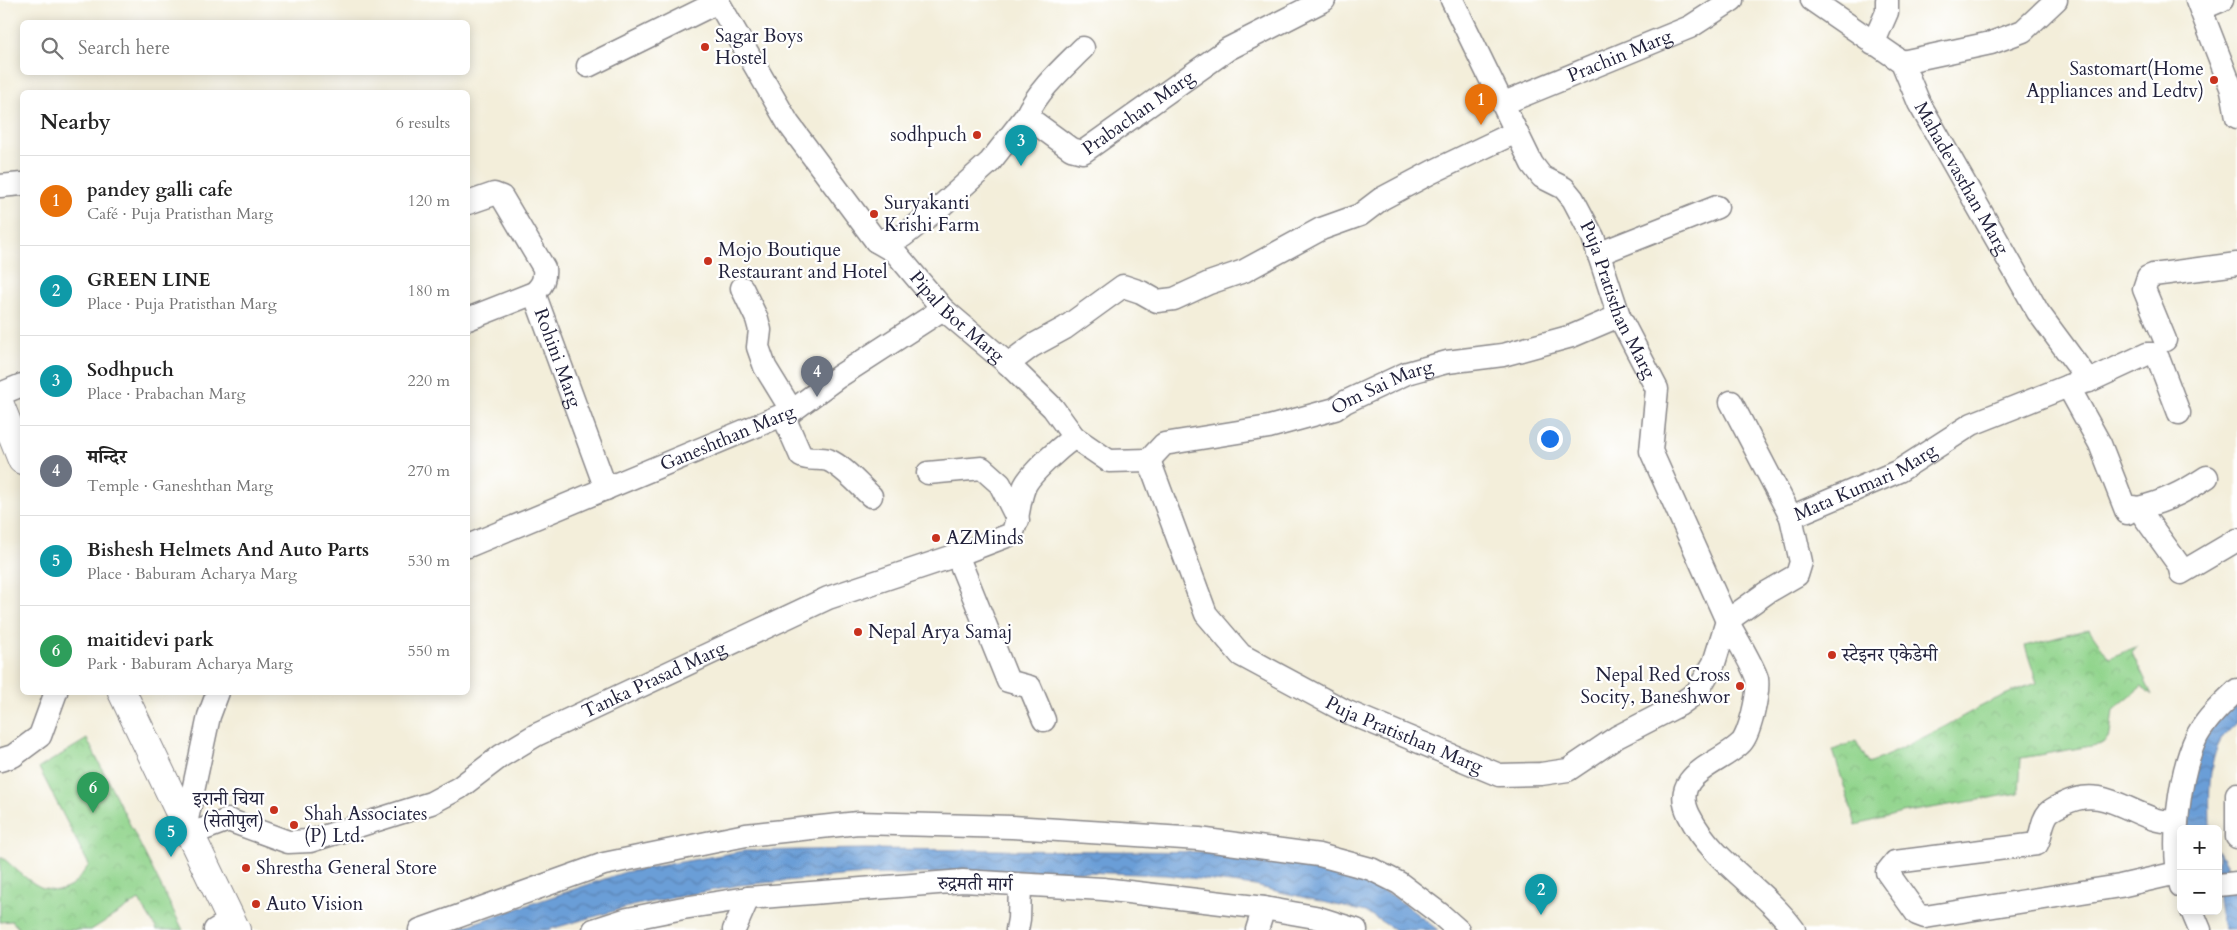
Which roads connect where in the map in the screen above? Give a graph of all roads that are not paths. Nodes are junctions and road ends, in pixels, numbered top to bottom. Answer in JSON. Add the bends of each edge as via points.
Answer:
{"nodes":[{"id":1,"x":1324,"y":0,"type":"edge"},
{"id":2,"x":1452,"y":0,"type":"edge"},
{"id":3,"x":1732,"y":0,"type":"edge"},
{"id":4,"x":1812,"y":0,"type":"edge"},
{"id":5,"x":1887,"y":0,"type":"edge"},
{"id":6,"x":2056,"y":0,"type":"edge"},
{"id":7,"x":2222,"y":0,"type":"edge"},
{"id":8,"x":717,"y":1,"type":"edge"},
{"id":9,"x":2199,"y":4,"type":"edge"},
{"id":10,"x":1873,"y":44,"type":"junction"},
{"id":11,"x":1083,"y":48,"type":"dead end"},
{"id":12,"x":1902,"y":62,"type":"junction"},
{"id":13,"x":588,"y":66,"type":"dead end"},
{"id":14,"x":1504,"y":103,"type":"junction"},
{"id":15,"x":1026,"y":116,"type":"junction"},
{"id":16,"x":2237,"y":116,"type":"edge"},
{"id":17,"x":1516,"y":132,"type":"junction"},
{"id":18,"x":20,"y":184,"type":"edge"},
{"id":19,"x":0,"y":186,"type":"edge"},
{"id":20,"x":470,"y":202,"type":"edge"},
{"id":21,"x":1717,"y":208,"type":"dead end"},
{"id":22,"x":876,"y":242,"type":"junction"},
{"id":23,"x":1598,"y":254,"type":"junction"},
{"id":24,"x":2237,"y":264,"type":"edge"},
{"id":25,"x":742,"y":288,"type":"dead end"},
{"id":26,"x":534,"y":293,"type":"junction"},
{"id":27,"x":943,"y":309,"type":"junction"},
{"id":28,"x":1619,"y":316,"type":"junction"},
{"id":29,"x":470,"y":318,"type":"edge"},
{"id":30,"x":2165,"y":340,"type":"dead end"},
{"id":31,"x":1008,"y":364,"type":"junction"},
{"id":32,"x":2078,"y":384,"type":"junction"},
{"id":33,"x":20,"y":386,"type":"edge"},
{"id":34,"x":0,"y":394,"type":"edge"},
{"id":35,"x":1731,"y":402,"type":"dead end"},
{"id":36,"x":0,"y":406,"type":"edge"},
{"id":37,"x":788,"y":413,"type":"junction"},
{"id":38,"x":2179,"y":413,"type":"dead end"},
{"id":39,"x":1074,"y":437,"type":"junction"},
{"id":40,"x":20,"y":455,"type":"edge"},
{"id":41,"x":1148,"y":460,"type":"junction"},
{"id":42,"x":928,"y":473,"type":"dead end"},
{"id":43,"x":2207,"y":478,"type":"dead end"},
{"id":44,"x":606,"y":489,"type":"junction"},
{"id":45,"x":871,"y":496,"type":"dead end"},
{"id":46,"x":2138,"y":508,"type":"junction"},
{"id":47,"x":1791,"y":517,"type":"junction"},
{"id":48,"x":1018,"y":520,"type":"junction"},
{"id":49,"x":2237,"y":540,"type":"edge"},
{"id":50,"x":470,"y":545,"type":"edge"},
{"id":51,"x":957,"y":555,"type":"junction"},
{"id":52,"x":1727,"y":621,"type":"junction"},
{"id":53,"x":2237,"y":690,"type":"edge"},
{"id":54,"x":55,"y":695,"type":"edge"},
{"id":55,"x":123,"y":695,"type":"edge"},
{"id":56,"x":217,"y":695,"type":"edge"},
{"id":57,"x":1044,"y":720,"type":"dead end"},
{"id":58,"x":0,"y":760,"type":"edge"},
{"id":59,"x":2237,"y":794,"type":"edge"},
{"id":60,"x":2177,"y":822,"type":"junction"},
{"id":61,"x":188,"y":829,"type":"junction"},
{"id":62,"x":2237,"y":837,"type":"edge"},
{"id":63,"x":2179,"y":870,"type":"edge"},
{"id":64,"x":2177,"y":880,"type":"edge"},
{"id":65,"x":2237,"y":883,"type":"edge"},
{"id":66,"x":1020,"y":885,"type":"junction"},
{"id":67,"x":2222,"y":885,"type":"edge"},
{"id":68,"x":748,"y":898,"type":"junction"},
{"id":69,"x":1264,"y":908,"type":"junction"},
{"id":70,"x":2189,"y":915,"type":"edge"},
{"id":71,"x":2193,"y":915,"type":"edge"},
{"id":72,"x":228,"y":926,"type":"edge"},
{"id":73,"x":420,"y":930,"type":"edge"},
{"id":74,"x":594,"y":930,"type":"edge"},
{"id":75,"x":734,"y":930,"type":"edge"},
{"id":76,"x":1017,"y":930,"type":"edge"},
{"id":77,"x":1257,"y":930,"type":"edge"},
{"id":78,"x":1356,"y":930,"type":"edge"},
{"id":79,"x":1458,"y":930,"type":"edge"},
{"id":80,"x":1794,"y":930,"type":"edge"},
{"id":81,"x":2183,"y":930,"type":"edge"},
{"id":82,"x":2200,"y":930,"type":"edge"}],
"edges":[{"from":1,"to":15,"type":"street","name":"Prabachan Marg","via":[[1228,49],[1083,152],[1070,149]]},
{"from":2,"to":14,"type":"street","name":"Puja Pratisthan Marg"},
{"from":3,"to":14,"type":"street","name":"Prachin Marg","via":[[1690,27]]},
{"from":4,"to":10,"type":"street"},
{"from":5,"to":10,"type":"street","via":[[1887,12]]},
{"from":6,"to":12,"type":"street","via":[[2023,31],[1991,43]]},
{"from":7,"to":9,"type":"street"},
{"from":8,"to":13,"type":"street"},
{"from":8,"to":22,"type":"street","name":"Pipal Bot Marg","via":[[788,123]]},
{"from":9,"to":16,"type":"street","via":[[2232,90]]},
{"from":10,"to":12,"type":"street"},
{"from":11,"to":15,"type":"street","via":[[1044,87]]},
{"from":12,"to":32,"type":"street","name":"Mahadevasthan Marg","via":[[1919,103]]},
{"from":14,"to":17,"type":"street","name":"Puja Pratisthan Marg"},
{"from":15,"to":22,"type":"street","via":[[990,162],[941,206],[903,236]]},
{"from":17,"to":23,"type":"street","name":"Puja Pratisthan Marg","via":[[1542,177],[1564,188],[1573,199]]},
{"from":17,"to":31,"type":"street","via":[[1381,199],[1360,215],[1321,229],[1244,271],[1174,299],[1157,301],[1123,286]]},
{"from":18,"to":19,"type":"street"},
{"from":20,"to":26,"type":"street","via":[[494,194],[507,203],[544,268],[545,277]]},
{"from":21,"to":23,"type":"street"},
{"from":22,"to":27,"type":"street","name":"Pipal Bot Marg","via":[[895,252]]},
{"from":23,"to":28,"type":"street","name":"Puja Pratisthan Marg"},
{"from":24,"to":30,"type":"street","via":[[2148,278],[2144,289]]},
{"from":25,"to":37,"type":"street","via":[[757,319],[760,330],[758,346],[765,367]]},
{"from":26,"to":29,"type":"street","name":"Rohini Marg"},
{"from":26,"to":44,"type":"street","name":"Rohini Marg"},
{"from":27,"to":31,"type":"street","name":"Pipal Bot Marg"},
{"from":27,"to":37,"type":"street","name":"Ganeshthan Marg"},
{"from":28,"to":41,"type":"street","name":"Om Sai Marg","via":[[1572,336],[1503,355],[1447,362],[1407,373],[1335,409],[1269,427],[1164,444]]},
{"from":28,"to":52,"type":"street","name":"Puja Pratisthan Marg","via":[[1657,388],[1651,451]]},
{"from":31,"to":39,"type":"street","name":"Pipal Bot Marg","via":[[1053,408]]},
{"from":32,"to":38,"type":"street","name":"Mata Kumari Marg","via":[[2153,354],[2158,358]]},
{"from":32,"to":46,"type":"street","name":"Mahadevasthan Marg","via":[[2127,513],[2134,507]]},
{"from":32,"to":47,"type":"street","name":"Mata Kumari Marg","via":[[1972,424],[1899,471]]},
{"from":33,"to":34,"type":"street"},
{"from":35,"to":47,"type":"street"},
{"from":36,"to":40,"type":"main road"},
{"from":37,"to":44,"type":"street","name":"Ganeshthan Marg"},
{"from":37,"to":45,"type":"street","via":[[801,456],[828,460]]},
{"from":39,"to":41,"type":"street","name":"Pipal Bot Marg","via":[[1109,461]]},
{"from":39,"to":48,"type":"street","via":[[1024,487]]},
{"from":41,"to":52,"type":"street","name":"Puja Pratisthan Marg","via":[[1206,614],[1241,655],[1345,711],[1499,775],[1568,770],[1628,730],[1679,705],[1697,692],[1714,663]]},
{"from":42,"to":48,"type":"street","via":[[982,468],[1000,484]]},
{"from":43,"to":46,"type":"street","via":[[2176,496]]},
{"from":44,"to":50,"type":"street","name":"Ganeshthan Marg"},
{"from":46,"to":49,"type":"street","via":[[2179,565],[2181,573]]},
{"from":47,"to":52,"type":"street","name":"Mata Kumari Marg","via":[[1801,562],[1797,575]]},
{"from":48,"to":51,"type":"street","name":"Tanka Prasad Marg","via":[[1012,534]]},
{"from":51,"to":57,"type":"street","via":[[1008,681],[1030,687]]},
{"from":51,"to":61,"type":"street","name":"Tanka Prasad Marg","via":[[828,598],[584,711],[501,756],[459,788],[431,803],[310,841],[288,842],[228,820]]},
{"from":52,"to":80,"type":"street","name":"Puja Pratisthan Marg","via":[[1757,678],[1751,721],[1742,743],[1702,769],[1689,782],[1684,799],[1689,815],[1710,845],[1783,915]]},
{"from":53,"to":60,"type":"street","via":[[2215,710],[2197,736],[2184,774]]},
{"from":54,"to":58,"type":"street","via":[[40,736],[13,756]]},
{"from":55,"to":61,"type":"main road"},
{"from":56,"to":61,"type":"street","via":[[209,716]]},
{"from":59,"to":62,"type":"street"},
{"from":60,"to":63,"type":"street"},
{"from":60,"to":64,"type":"street","via":[[2155,820],[2090,796],[2050,811],[2037,844],[1894,862],[1887,872],[1917,914],[1925,917]]},
{"from":61,"to":72,"type":"main road"},
{"from":65,"to":67,"type":"street"},
{"from":66,"to":68,"type":"street","name":"रुद्रमती मार्ग","via":[[963,881]]},
{"from":66,"to":69,"type":"street","name":"रुद्रमती मार्ग","via":[[1103,889]]},
{"from":66,"to":76,"type":"street"},
{"from":68,"to":74,"type":"street","name":"रुद्रमती मार्ग","via":[[655,913]]},
{"from":68,"to":75,"type":"street"},
{"from":69,"to":77,"type":"street"},
{"from":69,"to":78,"type":"street","name":"रुद्रमती मार्ग","via":[[1315,917]]},
{"from":70,"to":81,"type":"street"},
{"from":71,"to":82,"type":"street"},
{"from":73,"to":79,"type":"street","via":[[604,864],[746,835],[858,823],[1012,827],[1199,839],[1319,855],[1371,869],[1399,883]]}]}
